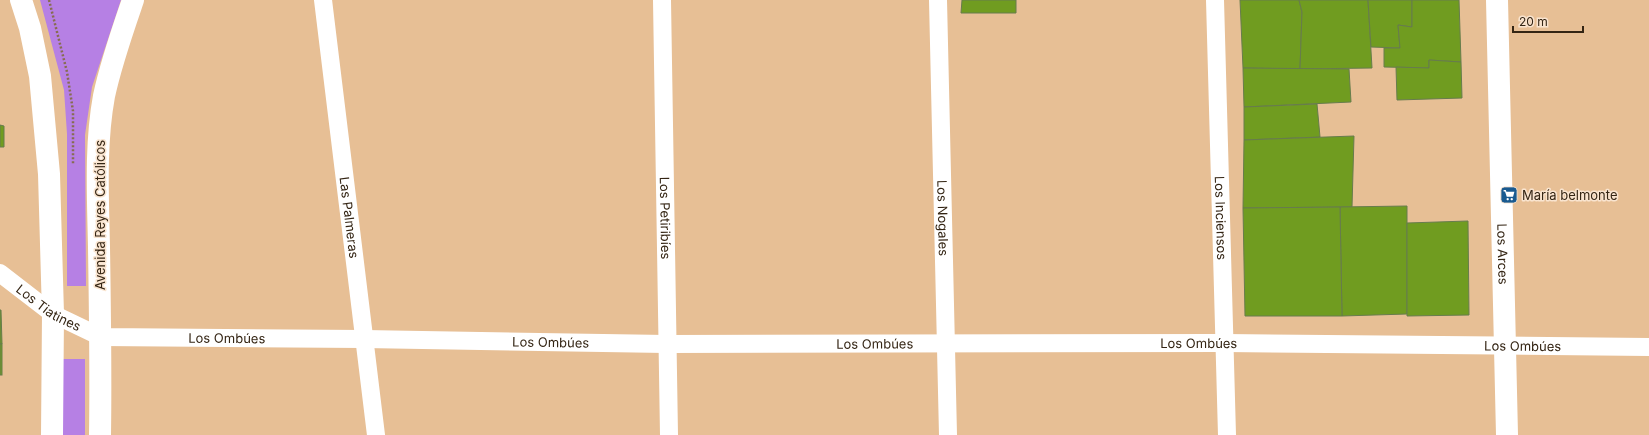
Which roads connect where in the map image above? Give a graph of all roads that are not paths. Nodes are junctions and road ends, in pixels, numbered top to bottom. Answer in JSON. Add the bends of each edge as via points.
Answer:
{"nodes":[{"id":1,"x":21,"y":0,"type":"edge"},
{"id":2,"x":133,"y":0,"type":"edge"},
{"id":3,"x":323,"y":0,"type":"edge"},
{"id":4,"x":662,"y":0,"type":"edge"},
{"id":5,"x":938,"y":0,"type":"edge"},
{"id":6,"x":1215,"y":0,"type":"edge"},
{"id":7,"x":1497,"y":0,"type":"edge"},
{"id":8,"x":0,"y":273,"type":"edge"},
{"id":9,"x":53,"y":314,"type":"junction"},
{"id":10,"x":101,"y":337,"type":"junction"},
{"id":11,"x":364,"y":339,"type":"junction"},
{"id":12,"x":946,"y":343,"type":"junction"},
{"id":13,"x":1225,"y":343,"type":"junction"},
{"id":14,"x":666,"y":344,"type":"junction"},
{"id":15,"x":1505,"y":346,"type":"junction"},
{"id":16,"x":1649,"y":347,"type":"edge"},
{"id":17,"x":52,"y":435,"type":"edge"},
{"id":18,"x":100,"y":435,"type":"edge"},
{"id":19,"x":376,"y":435,"type":"edge"},
{"id":20,"x":668,"y":435,"type":"edge"},
{"id":21,"x":948,"y":435,"type":"edge"},
{"id":22,"x":1227,"y":435,"type":"edge"},
{"id":23,"x":1507,"y":435,"type":"edge"}],
"edges":[{"from":1,"to":9,"type":"main road","via":[[40,76],[45,120]]},
{"from":2,"to":10,"type":"main road","name":"Avenida Reyes Católicos","via":[[112,64],[100,125]]},
{"from":3,"to":11,"type":"street","name":"Las Palmeras"},
{"from":4,"to":14,"type":"street","name":"Los Petiribíes"},
{"from":5,"to":12,"type":"street","name":"Los Nogales"},
{"from":6,"to":13,"type":"street","name":"Los Inciensos"},
{"from":7,"to":15,"type":"main road","name":"Los Arces"},
{"from":8,"to":9,"type":"street","name":"Los Tiatines"},
{"from":9,"to":10,"type":"street","name":"Los Tiatines"},
{"from":9,"to":17,"type":"main road"},
{"from":10,"to":11,"type":"street","name":"Los Ombúes"},
{"from":10,"to":18,"type":"main road","name":"Avenida Reyes Católicos"},
{"from":11,"to":14,"type":"street","name":"Los Ombúes"},
{"from":11,"to":19,"type":"street","name":"Las Palmeras"},
{"from":12,"to":13,"type":"street","name":"Los Ombúes"},
{"from":12,"to":14,"type":"street","name":"Los Ombúes"},
{"from":12,"to":21,"type":"street","name":"Los Nogales"},
{"from":13,"to":15,"type":"street","name":"Los Ombúes"},
{"from":13,"to":22,"type":"street","name":"Los Inciensos"},
{"from":14,"to":20,"type":"street","name":"Los Petiribíes"},
{"from":15,"to":16,"type":"street","name":"Los Ombúes"},
{"from":15,"to":23,"type":"main road","name":"Los Arces"}]}
